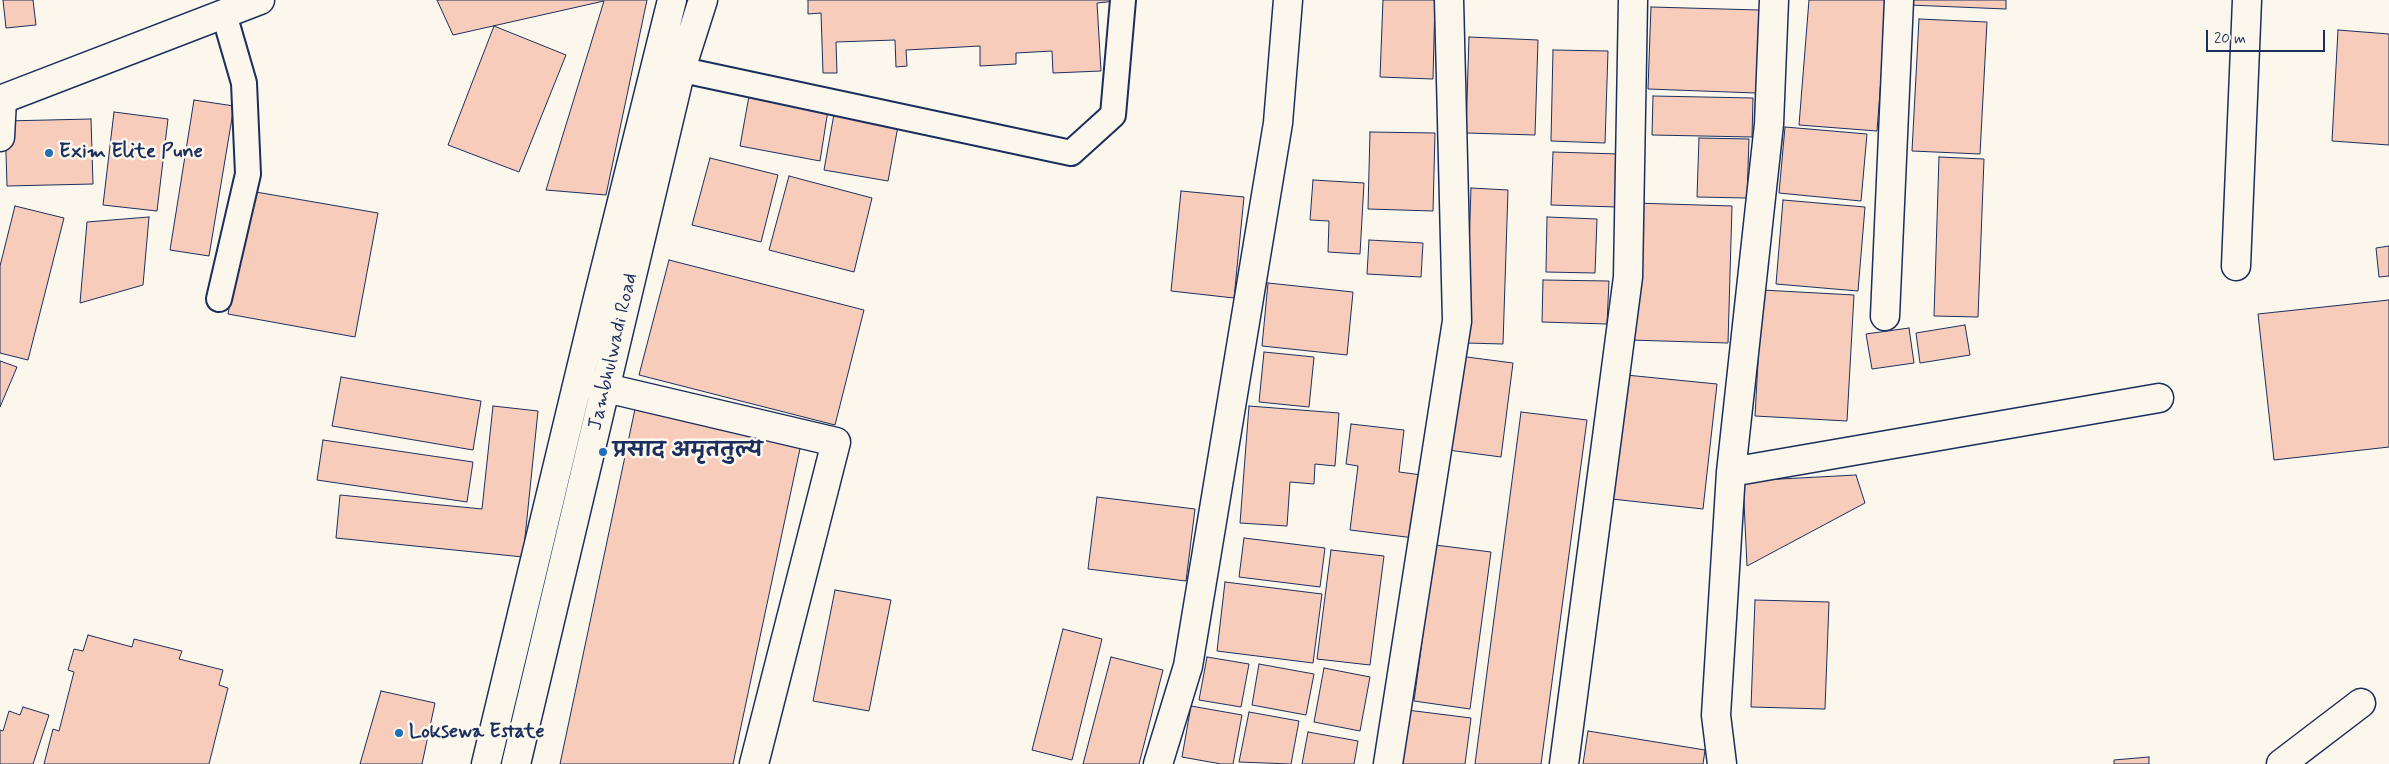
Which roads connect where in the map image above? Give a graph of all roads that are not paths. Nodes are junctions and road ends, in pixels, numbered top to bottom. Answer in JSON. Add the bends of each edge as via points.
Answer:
{"nodes":[{"id":1,"x":260,"y":0,"type":"edge"},
{"id":2,"x":672,"y":0,"type":"edge"},
{"id":3,"x":703,"y":0,"type":"edge"},
{"id":4,"x":1123,"y":0,"type":"edge"},
{"id":5,"x":1288,"y":0,"type":"edge"},
{"id":6,"x":1449,"y":0,"type":"edge"},
{"id":7,"x":1633,"y":0,"type":"edge"},
{"id":8,"x":1774,"y":0,"type":"edge"},
{"id":9,"x":1899,"y":0,"type":"edge"},
{"id":10,"x":2246,"y":0,"type":"edge"},
{"id":11,"x":224,"y":14,"type":"junction"},
{"id":12,"x":669,"y":66,"type":"junction"},
{"id":13,"x":1,"y":100,"type":"edge"},
{"id":14,"x":0,"y":137,"type":"edge"},
{"id":15,"x":2236,"y":266,"type":"dead end"},
{"id":16,"x":220,"y":299,"type":"dead end"},
{"id":17,"x":1885,"y":316,"type":"dead end"},
{"id":18,"x":578,"y":380,"type":"junction"},
{"id":19,"x":606,"y":388,"type":"junction"},
{"id":20,"x":2160,"y":398,"type":"dead end"},
{"id":21,"x":1731,"y":472,"type":"junction"},
{"id":22,"x":2361,"y":703,"type":"dead end"},
{"id":23,"x":486,"y":764,"type":"edge"},
{"id":24,"x":516,"y":764,"type":"edge"},
{"id":25,"x":754,"y":764,"type":"edge"},
{"id":26,"x":1158,"y":764,"type":"edge"},
{"id":27,"x":1388,"y":764,"type":"edge"},
{"id":28,"x":1564,"y":764,"type":"edge"},
{"id":29,"x":1722,"y":764,"type":"edge"},
{"id":30,"x":2281,"y":764,"type":"edge"}],
"edges":[{"from":1,"to":11,"type":"street"},
{"from":2,"to":12,"type":"street","name":"Jambhulwadi Road"},
{"from":3,"to":12,"type":"street","name":"Jambhulwadi Road"},
{"from":4,"to":12,"type":"lane","via":[[1113,115],[1071,153]]},
{"from":5,"to":26,"type":"street","via":[[1278,123],[1188,666]]},
{"from":6,"to":27,"type":"street","via":[[1457,321]]},
{"from":7,"to":28,"type":"street","via":[[1628,278]]},
{"from":8,"to":21,"type":"street","via":[[1769,124]]},
{"from":9,"to":17,"type":"street"},
{"from":10,"to":15,"type":"street"},
{"from":11,"to":13,"type":"street"},
{"from":11,"to":16,"type":"lane","via":[[244,83],[248,174]]},
{"from":12,"to":18,"type":"street","name":"Jambhulwadi Road"},
{"from":12,"to":19,"type":"street","name":"Jambhulwadi Road"},
{"from":13,"to":14,"type":"street"},
{"from":18,"to":19,"type":"street"},
{"from":18,"to":23,"type":"street","name":"Jambhulwadi Road"},
{"from":19,"to":24,"type":"street","name":"Jambhulwadi Road"},
{"from":19,"to":25,"type":"street","via":[[836,442]]},
{"from":20,"to":21,"type":"street"},
{"from":21,"to":29,"type":"street","via":[[1716,715]]},
{"from":22,"to":30,"type":"street"}]}
